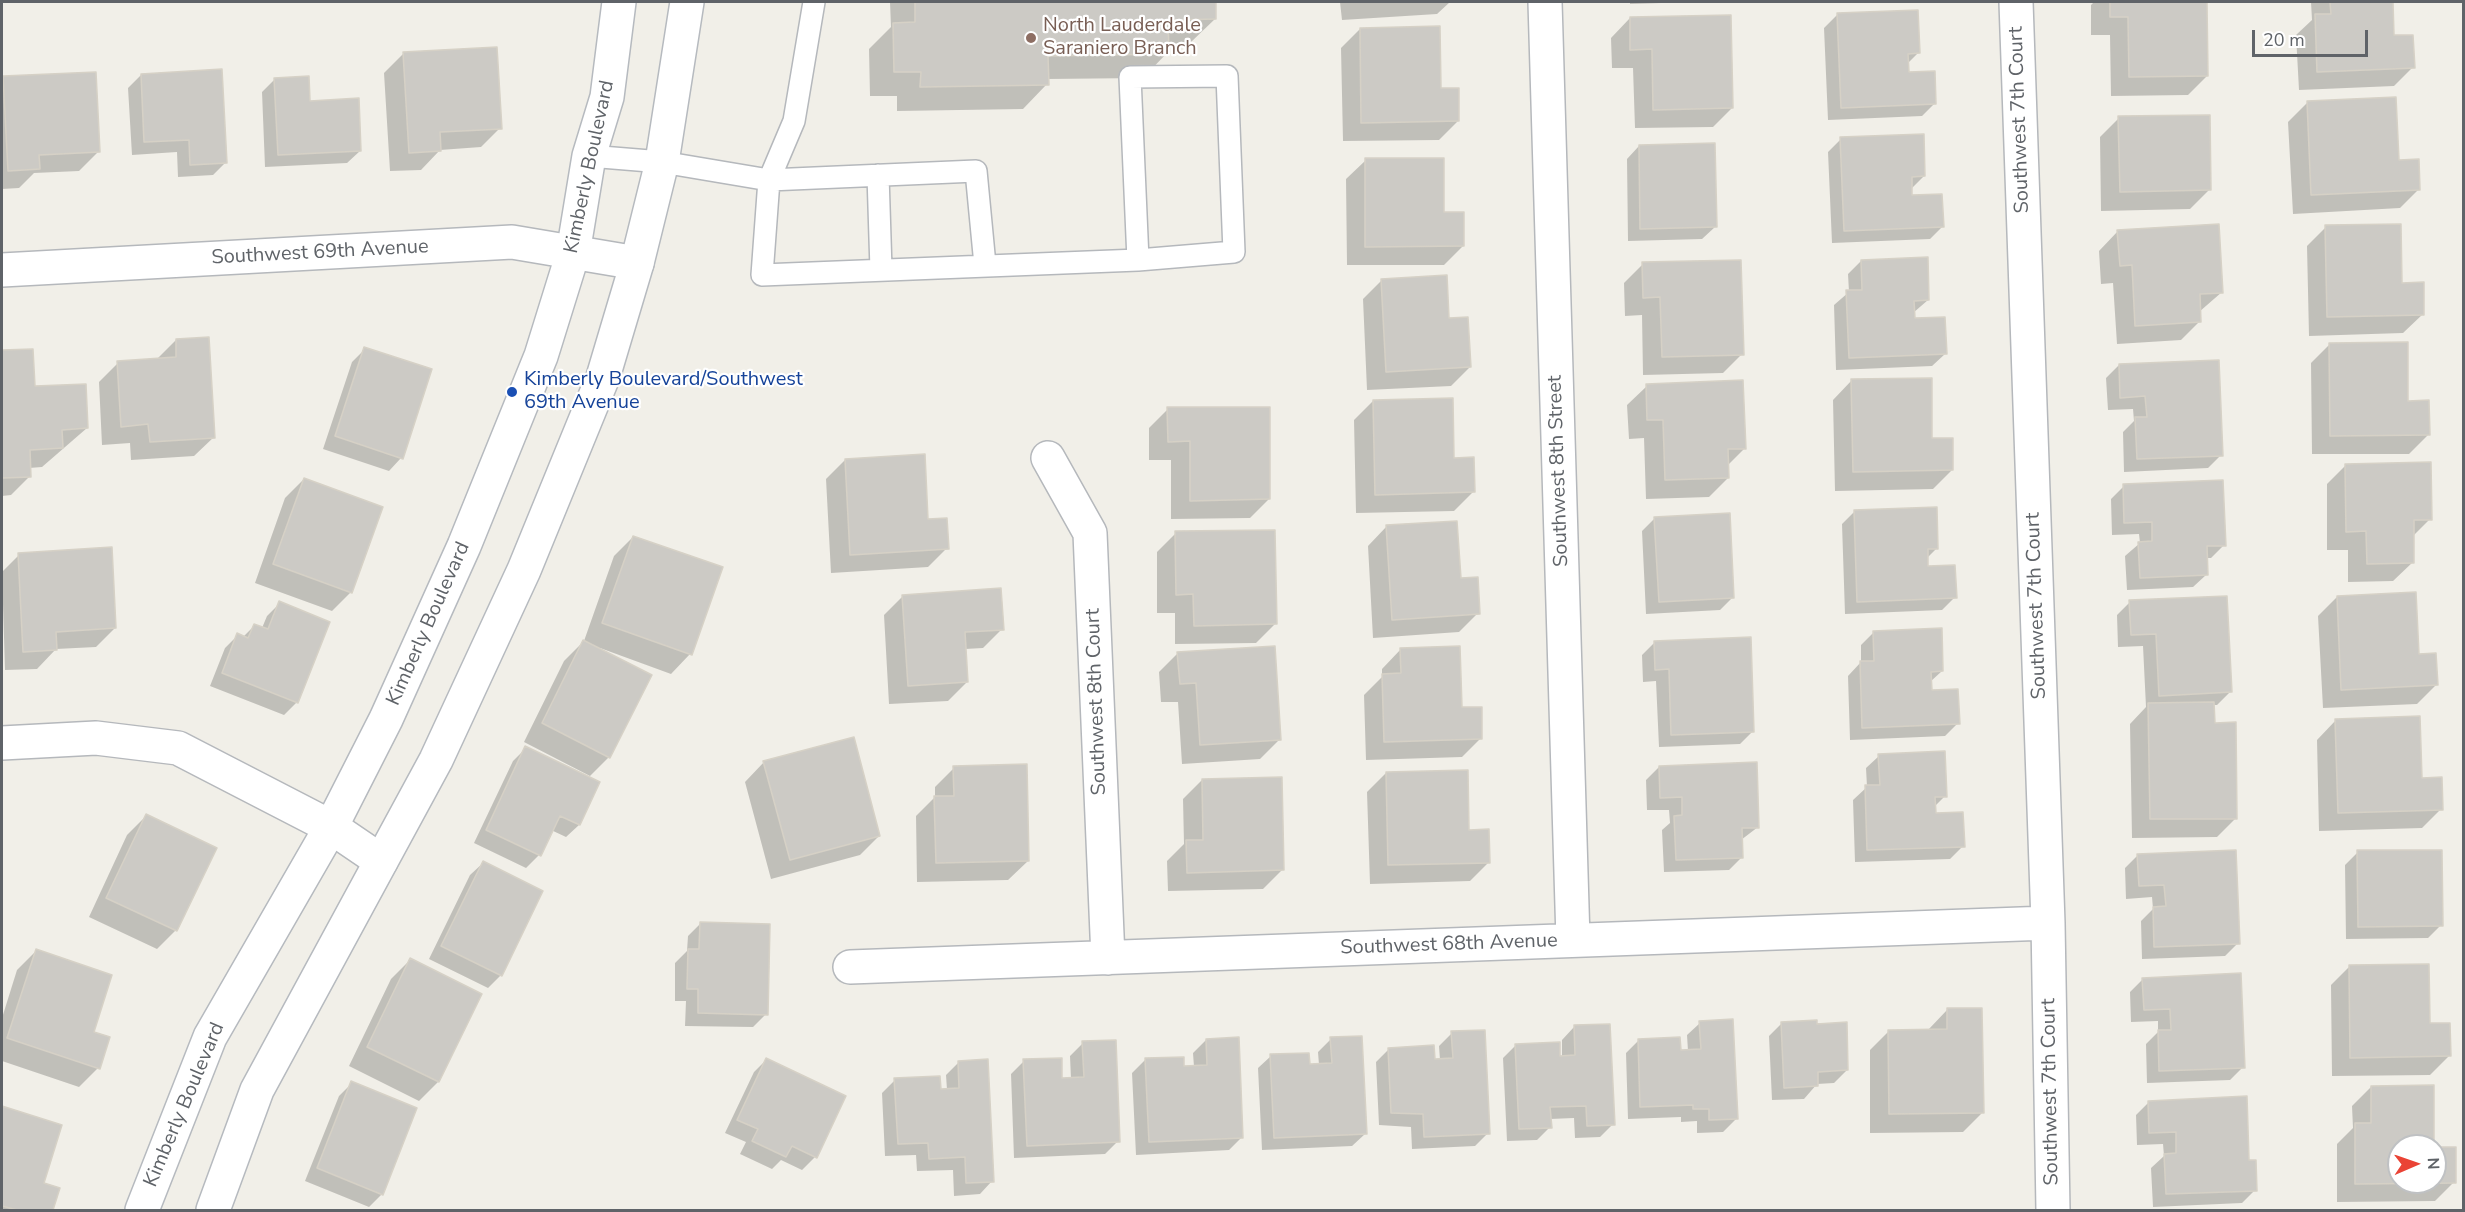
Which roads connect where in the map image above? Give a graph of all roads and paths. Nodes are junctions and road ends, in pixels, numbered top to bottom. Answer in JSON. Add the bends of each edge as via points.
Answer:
{"nodes":[{"id":1,"x":620,"y":2,"type":"edge"},
{"id":2,"x":687,"y":2,"type":"edge"},
{"id":3,"x":814,"y":2,"type":"edge"},
{"id":4,"x":1545,"y":2,"type":"edge"},
{"id":5,"x":2016,"y":2,"type":"edge"},
{"id":6,"x":589,"y":156,"type":"junction"},
{"id":7,"x":662,"y":162,"type":"junction"},
{"id":8,"x":878,"y":175,"type":"junction"},
{"id":9,"x":769,"y":180,"type":"junction"},
{"id":10,"x":573,"y":253,"type":"junction"},
{"id":11,"x":1138,"y":260,"type":"junction"},
{"id":12,"x":637,"y":263,"type":"junction"},
{"id":13,"x":985,"y":266,"type":"junction"},
{"id":14,"x":2,"y":270,"type":"edge"},
{"id":15,"x":881,"y":270,"type":"junction"},
{"id":16,"x":1048,"y":458,"type":"dead end"},
{"id":17,"x":2,"y":743,"type":"edge"},
{"id":18,"x":332,"y":827,"type":"junction"},
{"id":19,"x":381,"y":861,"type":"junction"},
{"id":20,"x":2048,"y":922,"type":"junction"},
{"id":21,"x":1573,"y":940,"type":"junction"},
{"id":22,"x":1108,"y":958,"type":"junction"},
{"id":23,"x":850,"y":967,"type":"dead end"},
{"id":24,"x":141,"y":1210,"type":"edge"},
{"id":25,"x":213,"y":1210,"type":"edge"},
{"id":26,"x":2053,"y":1210,"type":"edge"}],
"edges":[{"from":1,"to":6,"type":"street","name":"Kimberly Boulevard","via":[[607,97]]},
{"from":2,"to":7,"type":"street"},
{"from":3,"to":9,"type":"lane","via":[[794,122]]},
{"from":4,"to":21,"type":"street","name":"Southwest 8th Street"},
{"from":5,"to":20,"type":"street","name":"Southwest 7th Court"},
{"from":6,"to":7,"type":"lane"},
{"from":6,"to":10,"type":"street","name":"Kimberly Boulevard"},
{"from":7,"to":9,"type":"lane"},
{"from":7,"to":12,"type":"street"},
{"from":8,"to":9,"type":"lane"},
{"from":8,"to":13,"type":"lane","via":[[976,171]]},
{"from":8,"to":15,"type":"lane"},
{"from":9,"to":15,"type":"lane","via":[[762,275]]},
{"from":10,"to":12,"type":"street","name":"Southwest 69th Avenue"},
{"from":10,"to":14,"type":"street","name":"Southwest 69th Avenue","via":[[512,242]]},
{"from":10,"to":18,"type":"street","name":"Kimberly Boulevard","via":[[540,356],[464,546]]},
{"from":11,"to":11,"type":"lane","via":[[1234,252],[1227,76],[1130,77]]},
{"from":11,"to":13,"type":"lane"},
{"from":12,"to":19,"type":"street","via":[[603,377],[524,570],[436,760]]},
{"from":13,"to":15,"type":"lane"},
{"from":16,"to":22,"type":"street","name":"Southwest 8th Court","via":[[1090,533]]},
{"from":17,"to":18,"type":"street","via":[[96,738],[178,748]]},
{"from":18,"to":19,"type":"street"},
{"from":18,"to":24,"type":"street","name":"Kimberly Boulevard","via":[[210,1037]]},
{"from":19,"to":25,"type":"street","via":[[257,1090]]},
{"from":20,"to":21,"type":"street","name":"Southwest 68th Avenue"},
{"from":20,"to":26,"type":"street","name":"Southwest 7th Court"},
{"from":21,"to":22,"type":"street","name":"Southwest 68th Avenue"},
{"from":22,"to":23,"type":"street","name":"Southwest 68th Avenue"}]}
